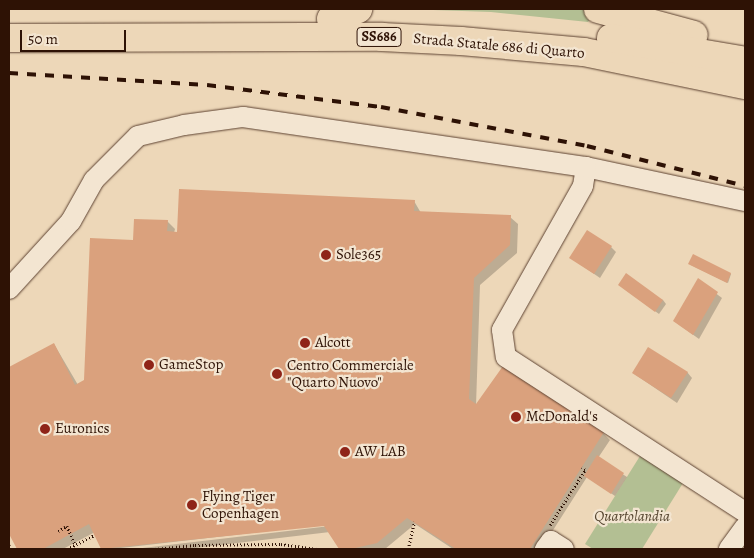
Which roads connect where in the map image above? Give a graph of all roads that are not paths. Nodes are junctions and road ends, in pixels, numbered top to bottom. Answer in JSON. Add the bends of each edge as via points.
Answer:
{"nodes":[{"id":1,"x":358,"y":9,"type":"edge"},
{"id":2,"x":598,"y":9,"type":"edge"},
{"id":3,"x":331,"y":18,"type":"junction"},
{"id":4,"x":9,"y":20,"type":"edge"},
{"id":5,"x":9,"y":38,"type":"edge"},
{"id":6,"x":745,"y":52,"type":"edge"},
{"id":7,"x":745,"y":61,"type":"edge"},
{"id":8,"x":745,"y":85,"type":"edge"},
{"id":9,"x":586,"y":167,"type":"junction"},
{"id":10,"x":745,"y":201,"type":"edge"},
{"id":11,"x":9,"y":289,"type":"edge"},
{"id":12,"x":745,"y":512,"type":"edge"},
{"id":13,"x":745,"y":526,"type":"edge"},
{"id":14,"x":545,"y":541,"type":"edge"},
{"id":15,"x":564,"y":549,"type":"edge"},
{"id":16,"x":729,"y":549,"type":"edge"}],
"edges":[{"from":1,"to":3,"type":"highway"},
{"from":2,"to":6,"type":"highway","via":[[736,46]]},
{"from":3,"to":4,"type":"highway","name":"Strada Statale 686 di Quarto","number":"SS686"},
{"from":3,"to":7,"type":"highway","name":"Strada Statale 686 di Quarto","number":"SS686","via":[[547,30]]},
{"from":5,"to":8,"type":"highway","name":"Strada Statale 686 di Quarto","number":"SS686","via":[[460,40],[584,52]]},
{"from":9,"to":10,"type":"street"},
{"from":9,"to":11,"type":"street","via":[[243,117],[184,125],[138,136],[94,180],[71,221]]},
{"from":9,"to":12,"type":"street","via":[[583,186],[502,330],[506,357]]},
{"from":13,"to":16,"type":"street"},
{"from":14,"to":15,"type":"street"}]}
